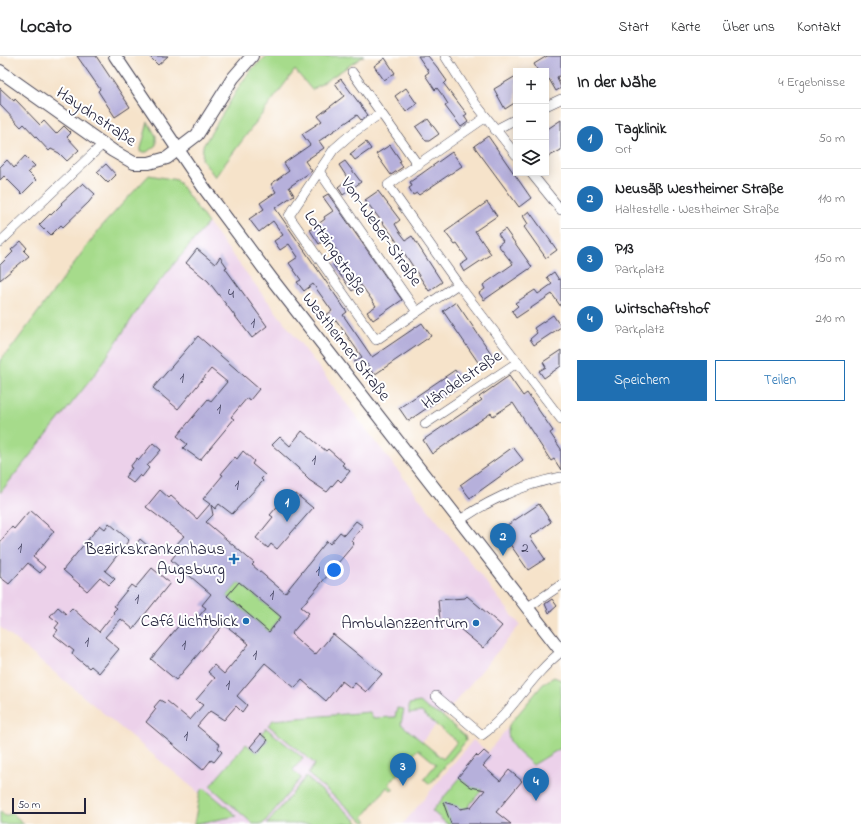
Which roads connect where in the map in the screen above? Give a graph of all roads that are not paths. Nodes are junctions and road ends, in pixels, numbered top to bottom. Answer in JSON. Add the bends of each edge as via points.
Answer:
{"nodes":[{"id":1,"x":115,"y":56,"type":"edge"},
{"id":2,"x":252,"y":56,"type":"edge"},
{"id":3,"x":446,"y":56,"type":"edge"},
{"id":4,"x":0,"y":71,"type":"edge"},
{"id":5,"x":352,"y":72,"type":"dead end"},
{"id":6,"x":561,"y":99,"type":"edge"},
{"id":7,"x":549,"y":105,"type":"edge"},
{"id":8,"x":381,"y":113,"type":"junction"},
{"id":9,"x":486,"y":117,"type":"junction"},
{"id":10,"x":513,"y":121,"type":"edge"},
{"id":11,"x":495,"y":130,"type":"junction"},
{"id":12,"x":103,"y":144,"type":"junction"},
{"id":13,"x":179,"y":150,"type":"junction"},
{"id":14,"x":513,"y":151,"type":"edge"},
{"id":15,"x":418,"y":165,"type":"junction"},
{"id":16,"x":319,"y":171,"type":"junction"},
{"id":17,"x":533,"y":176,"type":"edge"},
{"id":18,"x":561,"y":210,"type":"edge"},
{"id":19,"x":0,"y":242,"type":"edge"},
{"id":20,"x":458,"y":284,"type":"junction"},
{"id":21,"x":417,"y":312,"type":"junction"},
{"id":22,"x":518,"y":362,"type":"junction"},
{"id":23,"x":561,"y":420,"type":"edge"},
{"id":24,"x":425,"y":424,"type":"dead end"},
{"id":25,"x":561,"y":477,"type":"edge"},
{"id":26,"x":460,"y":520,"type":"junction"},
{"id":27,"x":561,"y":585,"type":"edge"},
{"id":28,"x":528,"y":607,"type":"junction"},
{"id":29,"x":561,"y":652,"type":"edge"},
{"id":30,"x":436,"y":696,"type":"dead end"}],
"edges":[{"from":1,"to":13,"type":"street","name":"Westheimer Straße"},
{"from":2,"to":13,"type":"street","name":"Haydnstraße","via":[[233,78],[197,136]]},
{"from":3,"to":9,"type":"street"},
{"from":4,"to":12,"type":"street","name":"Haydnstraße"},
{"from":5,"to":8,"type":"street"},
{"from":6,"to":7,"type":"street"},
{"from":8,"to":15,"type":"street"},
{"from":8,"to":16,"type":"street","name":"Lortzingstraße","via":[[342,141]]},
{"from":9,"to":11,"type":"street"},
{"from":9,"to":15,"type":"street"},
{"from":10,"to":11,"type":"street"},
{"from":11,"to":14,"type":"street"},
{"from":12,"to":13,"type":"street","name":"Haydnstraße","via":[[134,163],[149,163],[167,158]]},
{"from":12,"to":19,"type":"street"},
{"from":13,"to":26,"type":"street","name":"Westheimer Straße","via":[[276,285]]},
{"from":15,"to":20,"type":"street","via":[[388,185]]},
{"from":16,"to":21,"type":"street","name":"Von-Weber-Straße"},
{"from":16,"to":21,"type":"street","name":"Lortzingstraße","via":[[289,216],[376,340]]},
{"from":17,"to":18,"type":"street"},
{"from":20,"to":21,"type":"street","name":"Lortzingstraße"},
{"from":20,"to":22,"type":"street"},
{"from":22,"to":23,"type":"street"},
{"from":22,"to":24,"type":"street","name":"Händelstraße"},
{"from":25,"to":26,"type":"street","via":[[516,490]]},
{"from":26,"to":28,"type":"street","name":"Westheimer Straße"},
{"from":27,"to":28,"type":"street"},
{"from":28,"to":29,"type":"street","name":"Westheimer Straße"},
{"from":29,"to":30,"type":"street","via":[[541,669],[495,725],[482,735]]}]}
